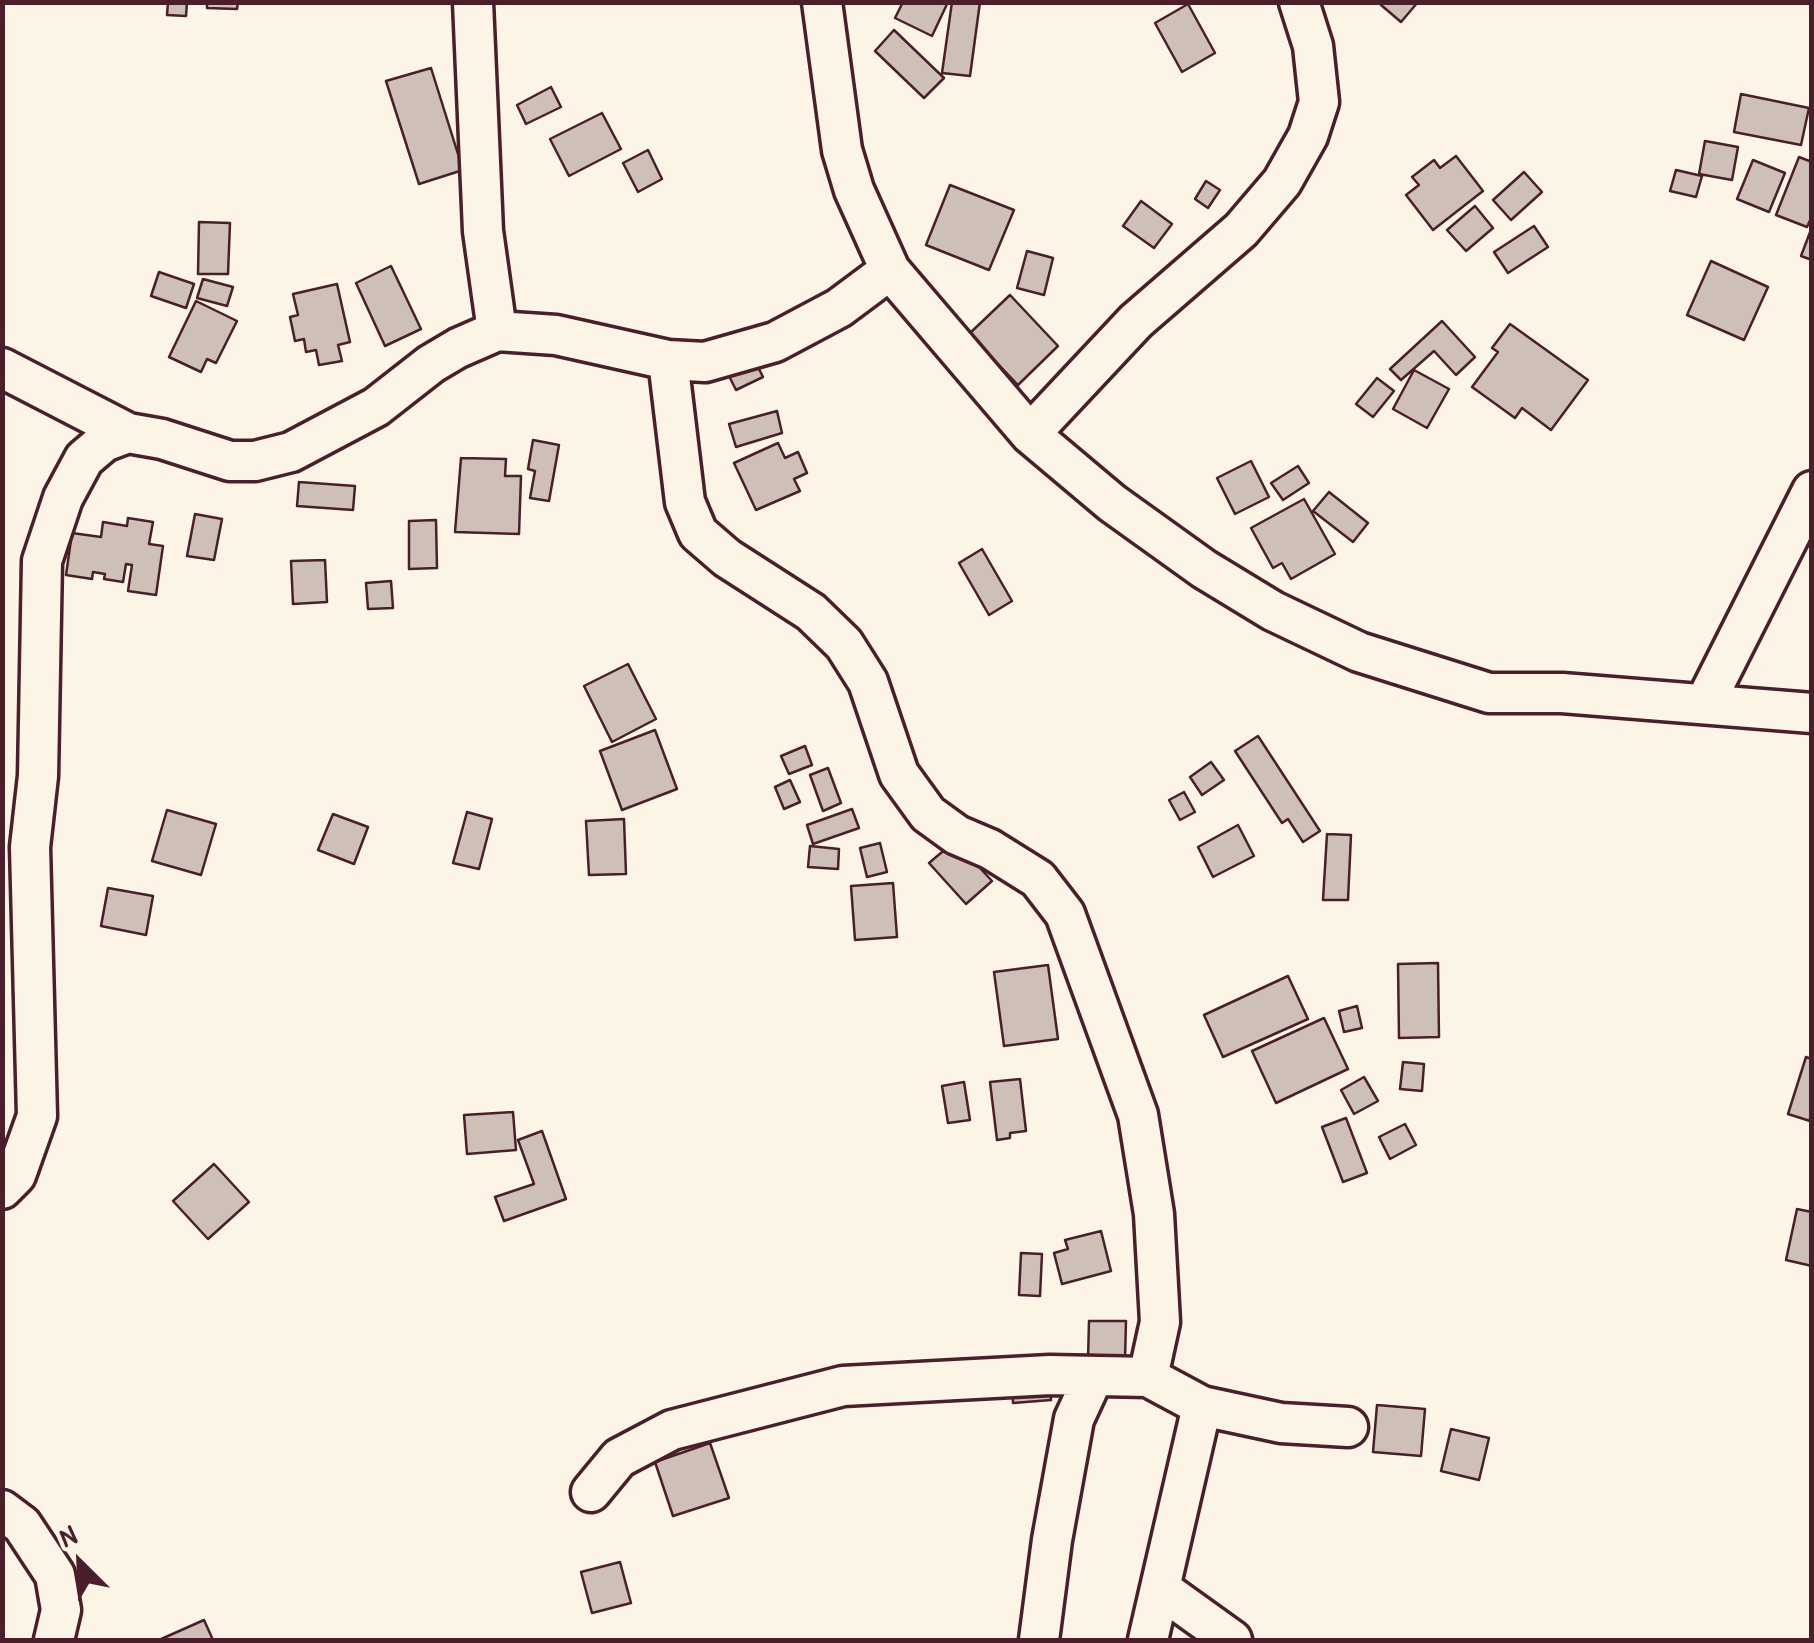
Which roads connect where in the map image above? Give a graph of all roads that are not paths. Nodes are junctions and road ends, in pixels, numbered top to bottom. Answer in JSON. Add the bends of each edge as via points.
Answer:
{"nodes":[{"id":1,"x":473,"y":2,"type":"edge"},
{"id":2,"x":822,"y":2,"type":"edge"},
{"id":3,"x":1299,"y":2,"type":"edge"},
{"id":4,"x":890,"y":270,"type":"junction"},
{"id":5,"x":497,"y":331,"type":"junction"},
{"id":6,"x":668,"y":360,"type":"junction"},
{"id":7,"x":2,"y":368,"type":"edge"},
{"id":8,"x":128,"y":433,"type":"junction"},
{"id":9,"x":1030,"y":434,"type":"junction"},
{"id":10,"x":1812,"y":491,"type":"edge"},
{"id":11,"x":1705,"y":702,"type":"junction"},
{"id":12,"x":1812,"y":713,"type":"edge"},
{"id":13,"x":2,"y":1189,"type":"edge"},
{"id":14,"x":1148,"y":1377,"type":"junction"},
{"id":15,"x":1094,"y":1378,"type":"junction"},
{"id":16,"x":1202,"y":1406,"type":"junction"},
{"id":17,"x":1348,"y":1427,"type":"dead end"},
{"id":18,"x":591,"y":1492,"type":"dead end"},
{"id":19,"x":2,"y":1510,"type":"edge"},
{"id":20,"x":1161,"y":1589,"type":"junction"},
{"id":21,"x":54,"y":1640,"type":"edge"},
{"id":22,"x":1039,"y":1640,"type":"edge"},
{"id":23,"x":1148,"y":1640,"type":"edge"},
{"id":24,"x":1232,"y":1640,"type":"edge"}],
"edges":[{"from":1,"to":5,"type":"street","via":[[483,231]]},
{"from":2,"to":4,"type":"street","via":[[842,150]]},
{"from":3,"to":9,"type":"street","via":[[1313,46],[1319,102],[1282,182]]},
{"from":4,"to":6,"type":"street","via":[[840,308],[775,342],[704,362]]},
{"from":4,"to":9,"type":"street"},
{"from":5,"to":6,"type":"street","via":[[556,335]]},
{"from":5,"to":8,"type":"street","via":[[430,364],[376,407],[291,452],[230,461]]},
{"from":6,"to":14,"type":"street","via":[[686,502],[698,533],[812,612],[844,644],[868,682],[900,774],[928,814],[1038,879],[1065,914],[1138,1115],[1154,1214],[1160,1322]]},
{"from":7,"to":8,"type":"street"},
{"from":8,"to":13,"type":"street","via":[[84,459],[42,561],[38,776],[30,846],[37,1116],[16,1175]]},
{"from":9,"to":11,"type":"street","via":[[1204,569],[1359,652],[1489,692]]},
{"from":10,"to":11,"type":"street"},
{"from":11,"to":12,"type":"street"},
{"from":14,"to":15,"type":"street"},
{"from":14,"to":16,"type":"street"},
{"from":15,"to":18,"type":"street","via":[[843,1386],[672,1430],[619,1458]]},
{"from":15,"to":22,"type":"street","via":[[1074,1419]]},
{"from":16,"to":17,"type":"street","via":[[1281,1424]]},
{"from":16,"to":20,"type":"street"},
{"from":19,"to":21,"type":"street","via":[[22,1524],[55,1575],[60,1610]]},
{"from":20,"to":23,"type":"street"},
{"from":20,"to":24,"type":"street"}]}
